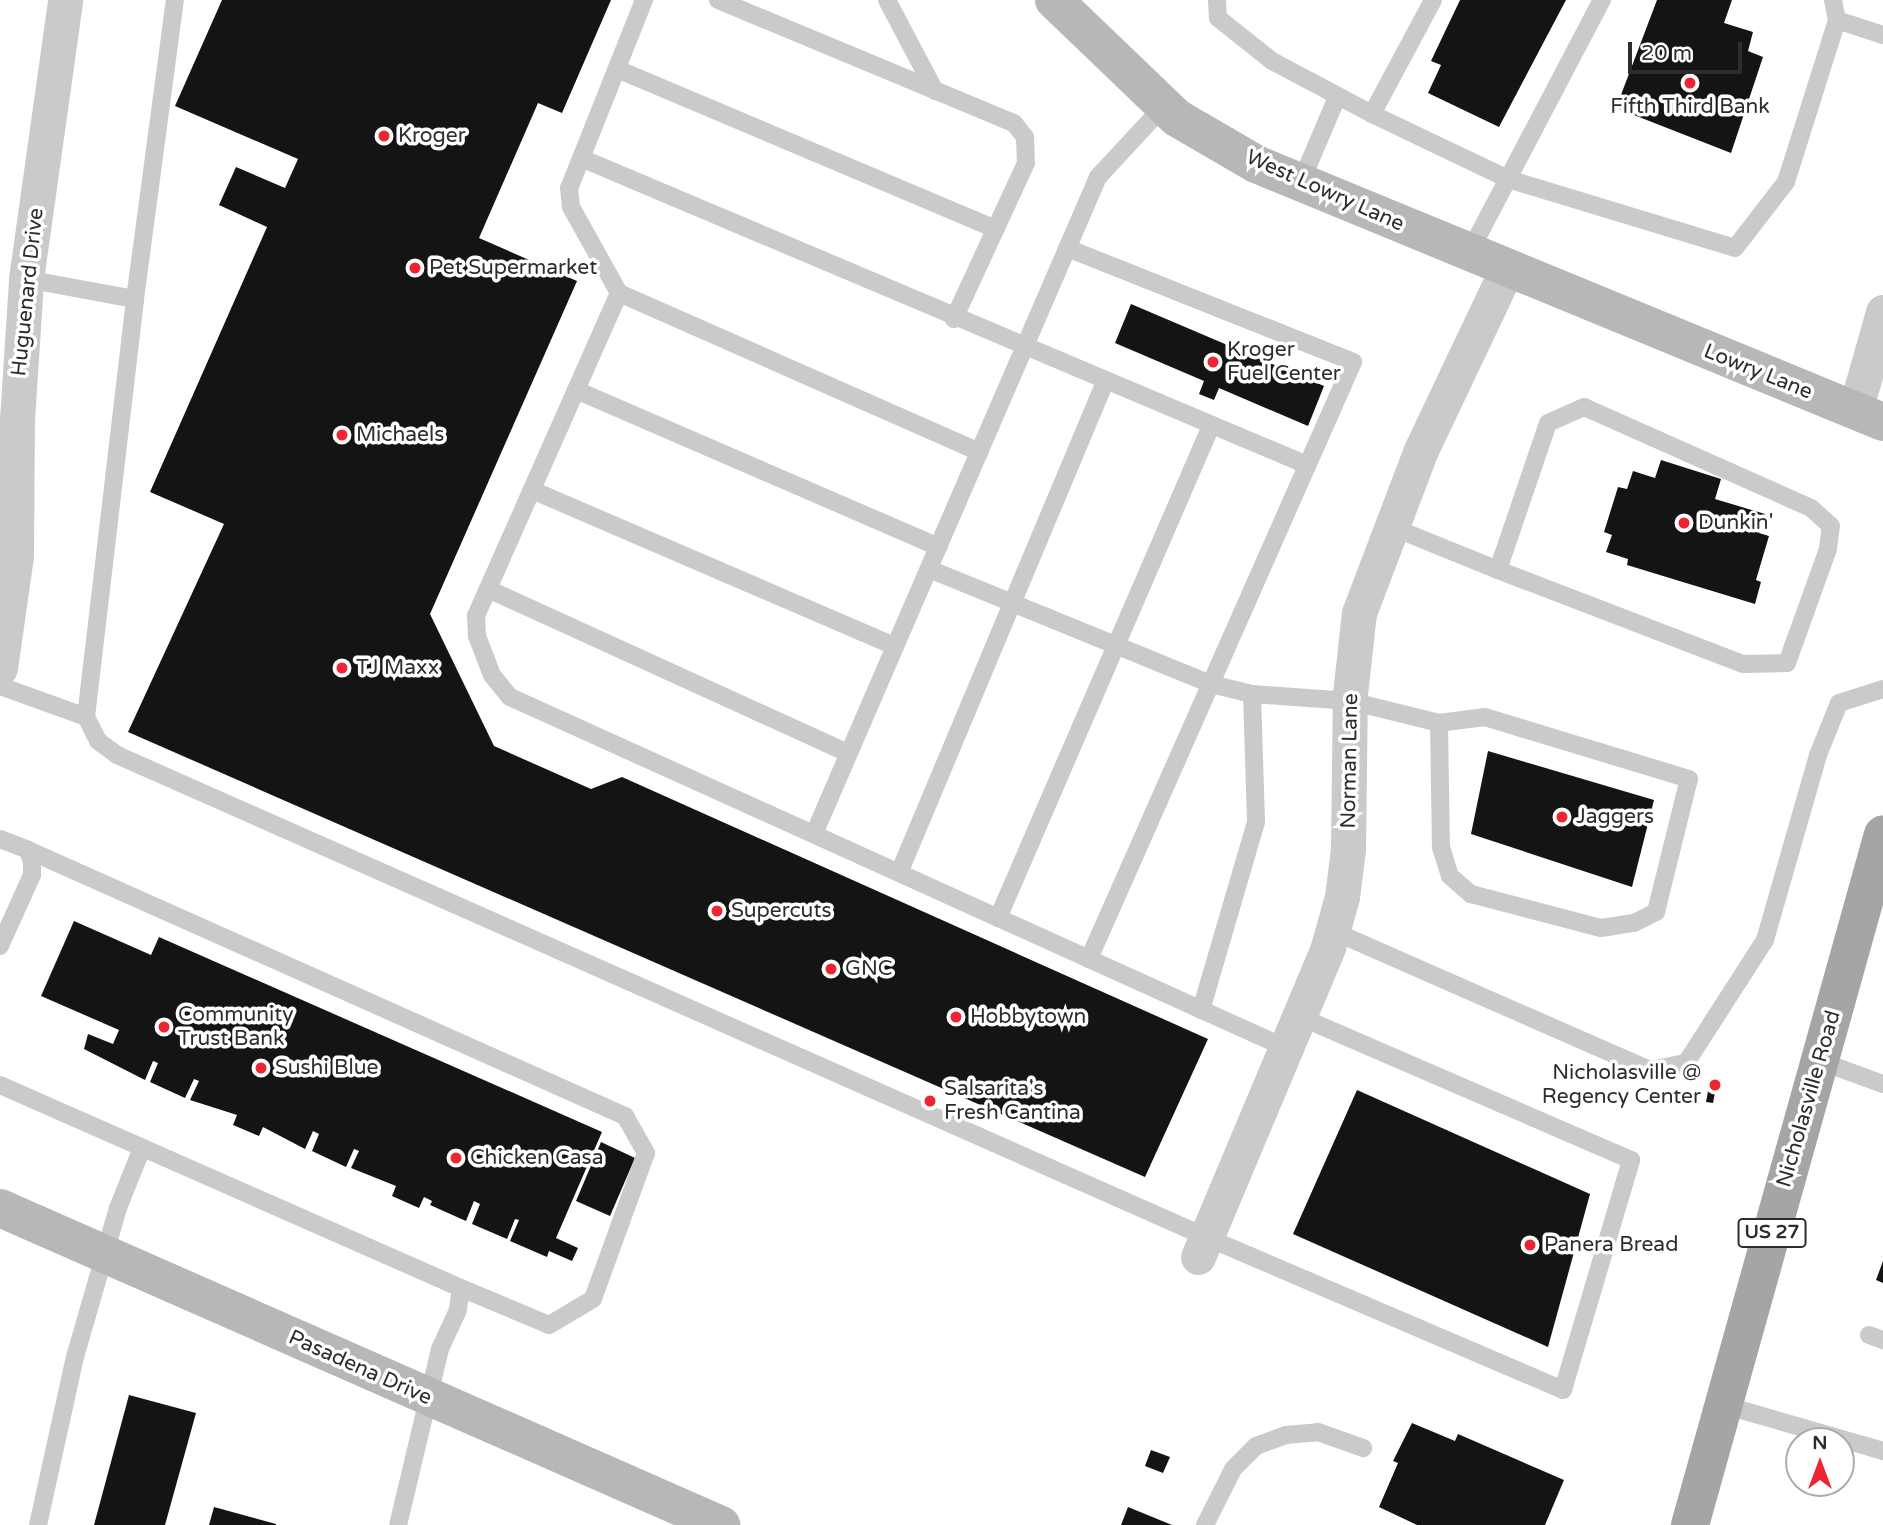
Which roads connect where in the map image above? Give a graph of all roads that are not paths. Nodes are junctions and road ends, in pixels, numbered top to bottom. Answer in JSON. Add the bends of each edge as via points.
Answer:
{"nodes":[{"id":1,"x":65,"y":0,"type":"edge"},
{"id":2,"x":175,"y":0,"type":"edge"},
{"id":3,"x":644,"y":0,"type":"edge"},
{"id":4,"x":718,"y":0,"type":"edge"},
{"id":5,"x":887,"y":0,"type":"edge"},
{"id":6,"x":1054,"y":0,"type":"edge"},
{"id":7,"x":1217,"y":0,"type":"edge"},
{"id":8,"x":1433,"y":0,"type":"edge"},
{"id":9,"x":1602,"y":0,"type":"edge"},
{"id":10,"x":1833,"y":0,"type":"edge"},
{"id":11,"x":1837,"y":20,"type":"junction"},
{"id":12,"x":1883,"y":35,"type":"edge"},
{"id":13,"x":617,"y":69,"type":"junction"},
{"id":14,"x":935,"y":90,"type":"junction"},
{"id":15,"x":1337,"y":97,"type":"junction"},
{"id":16,"x":1164,"y":106,"type":"junction"},
{"id":17,"x":1372,"y":114,"type":"junction"},
{"id":18,"x":581,"y":158,"type":"junction"},
{"id":19,"x":1508,"y":179,"type":"junction"},
{"id":20,"x":1301,"y":182,"type":"junction"},
{"id":21,"x":996,"y":229,"type":"junction"},
{"id":22,"x":1067,"y":248,"type":"junction"},
{"id":23,"x":1469,"y":253,"type":"junction"},
{"id":24,"x":1507,"y":269,"type":"junction"},
{"id":25,"x":26,"y":279,"type":"junction"},
{"id":26,"x":619,"y":293,"type":"junction"},
{"id":27,"x":135,"y":299,"type":"junction"},
{"id":28,"x":1883,"y":312,"type":"edge"},
{"id":29,"x":954,"y":319,"type":"junction"},
{"id":30,"x":1634,"y":322,"type":"joint"},
{"id":31,"x":1023,"y":348,"type":"junction"},
{"id":32,"x":1105,"y":382,"type":"junction"},
{"id":33,"x":576,"y":390,"type":"junction"},
{"id":34,"x":1869,"y":416,"type":"edge"},
{"id":35,"x":1211,"y":426,"type":"junction"},
{"id":36,"x":979,"y":452,"type":"junction"},
{"id":37,"x":8,"y":458,"type":"edge"},
{"id":38,"x":1307,"y":465,"type":"junction"},
{"id":39,"x":532,"y":490,"type":"junction"},
{"id":40,"x":1392,"y":527,"type":"junction"},
{"id":41,"x":938,"y":547,"type":"junction"},
{"id":42,"x":929,"y":569,"type":"junction"},
{"id":43,"x":1498,"y":570,"type":"junction"},
{"id":44,"x":488,"y":589,"type":"junction"},
{"id":45,"x":1012,"y":603,"type":"junction"},
{"id":46,"x":895,"y":646,"type":"junction"},
{"id":47,"x":1119,"y":646,"type":"junction"},
{"id":48,"x":0,"y":668,"type":"edge"},
{"id":49,"x":1211,"y":684,"type":"junction"},
{"id":50,"x":0,"y":686,"type":"edge"},
{"id":51,"x":1883,"y":689,"type":"edge"},
{"id":52,"x":1252,"y":694,"type":"junction"},
{"id":53,"x":1350,"y":701,"type":"junction"},
{"id":54,"x":86,"y":717,"type":"junction"},
{"id":55,"x":1439,"y":723,"type":"junction"},
{"id":56,"x":848,"y":753,"type":"junction"},
{"id":57,"x":814,"y":834,"type":"junction"},
{"id":58,"x":1883,"y":834,"type":"edge"},
{"id":59,"x":0,"y":839,"type":"edge"},
{"id":60,"x":27,"y":850,"type":"junction"},
{"id":61,"x":899,"y":873,"type":"junction"},
{"id":62,"x":998,"y":918,"type":"junction"},
{"id":63,"x":1333,"y":931,"type":"junction"},
{"id":64,"x":0,"y":946,"type":"edge"},
{"id":65,"x":1089,"y":959,"type":"junction"},
{"id":66,"x":1201,"y":1010,"type":"junction"},
{"id":67,"x":1299,"y":1016,"type":"junction"},
{"id":68,"x":1286,"y":1048,"type":"junction"},
{"id":69,"x":1820,"y":1061,"type":"junction"},
{"id":70,"x":1883,"y":1084,"type":"edge"},
{"id":71,"x":0,"y":1086,"type":"edge"},
{"id":72,"x":142,"y":1147,"type":"junction"},
{"id":73,"x":0,"y":1208,"type":"edge"},
{"id":74,"x":1202,"y":1247,"type":"junction"},
{"id":75,"x":106,"y":1255,"type":"junction"},
{"id":76,"x":461,"y":1288,"type":"junction"},
{"id":77,"x":429,"y":1398,"type":"junction"},
{"id":78,"x":1724,"y":1405,"type":"junction"},
{"id":79,"x":1363,"y":1448,"type":"dead end"},
{"id":80,"x":1883,"y":1451,"type":"edge"},
{"id":81,"x":38,"y":1525,"type":"edge"},
{"id":82,"x":398,"y":1525,"type":"edge"},
{"id":83,"x":721,"y":1525,"type":"edge"},
{"id":84,"x":1205,"y":1525,"type":"edge"},
{"id":85,"x":1690,"y":1525,"type":"edge"}],
"edges":[{"from":1,"to":25,"type":"street","name":"Huguenard Drive"},
{"from":2,"to":27,"type":"lane"},
{"from":3,"to":13,"type":"lane"},
{"from":4,"to":14,"type":"lane"},
{"from":5,"to":14,"type":"lane"},
{"from":6,"to":16,"type":"street","name":"West Lowry Lane"},
{"from":7,"to":15,"type":"lane","via":[[1218,18],[1272,61]]},
{"from":8,"to":17,"type":"lane"},
{"from":9,"to":19,"type":"lane"},
{"from":10,"to":11,"type":"lane"},
{"from":11,"to":12,"type":"lane"},
{"from":11,"to":19,"type":"lane","via":[[1786,182],[1735,248]]},
{"from":13,"to":18,"type":"lane"},
{"from":13,"to":21,"type":"lane"},
{"from":14,"to":21,"type":"lane","via":[[1014,124],[1025,137],[1026,163]]},
{"from":15,"to":17,"type":"lane"},
{"from":15,"to":20,"type":"lane"},
{"from":16,"to":20,"type":"street","name":"West Lowry Lane","via":[[1256,164]]},
{"from":16,"to":22,"type":"lane","via":[[1097,177]]},
{"from":17,"to":19,"type":"lane"},
{"from":18,"to":26,"type":"lane","via":[[569,188],[570,206]]},
{"from":18,"to":29,"type":"lane"},
{"from":19,"to":23,"type":"lane"},
{"from":20,"to":23,"type":"street","name":"West Lowry Lane"},
{"from":21,"to":29,"type":"lane"},
{"from":22,"to":31,"type":"lane"},
{"from":22,"to":38,"type":"lane","via":[[1353,362]]},
{"from":23,"to":24,"type":"street","name":"West Lowry Lane"},
{"from":24,"to":30,"type":"street","name":"West Lowry Lane"},
{"from":24,"to":40,"type":"street","name":"Norman Lane","via":[[1421,450]]},
{"from":25,"to":27,"type":"lane"},
{"from":25,"to":37,"type":"street","name":"Huguenard Drive"},
{"from":26,"to":33,"type":"lane"},
{"from":26,"to":36,"type":"lane"},
{"from":27,"to":54,"type":"lane"},
{"from":28,"to":34,"type":"street"},
{"from":29,"to":31,"type":"lane"},
{"from":30,"to":34,"type":"street","name":"Lowry Lane"},
{"from":31,"to":32,"type":"lane"},
{"from":31,"to":36,"type":"lane"},
{"from":32,"to":35,"type":"lane"},
{"from":32,"to":45,"type":"lane"},
{"from":33,"to":39,"type":"lane"},
{"from":33,"to":41,"type":"lane"},
{"from":35,"to":38,"type":"lane"},
{"from":35,"to":47,"type":"lane"},
{"from":36,"to":41,"type":"lane"},
{"from":37,"to":48,"type":"street","name":"Huguenard Drive","via":[[16,556]]},
{"from":38,"to":49,"type":"lane"},
{"from":39,"to":44,"type":"lane"},
{"from":39,"to":46,"type":"lane"},
{"from":40,"to":43,"type":"lane"},
{"from":40,"to":53,"type":"street","name":"Norman Lane","via":[[1359,613]]},
{"from":41,"to":42,"type":"lane"},
{"from":42,"to":45,"type":"lane"},
{"from":42,"to":46,"type":"lane"},
{"from":43,"to":43,"type":"lane","via":[[1743,664],[1787,663],[1828,549],[1830,526],[1811,508],[1584,407],[1548,423]]},
{"from":44,"to":56,"type":"lane"},
{"from":44,"to":57,"type":"lane","via":[[476,617],[477,635],[492,676],[510,697]]},
{"from":45,"to":47,"type":"lane"},
{"from":45,"to":61,"type":"lane"},
{"from":46,"to":56,"type":"lane"},
{"from":47,"to":49,"type":"lane"},
{"from":47,"to":62,"type":"lane"},
{"from":49,"to":52,"type":"lane"},
{"from":49,"to":65,"type":"lane"},
{"from":50,"to":54,"type":"lane"},
{"from":51,"to":63,"type":"lane","via":[[1839,703],[1818,755],[1765,940],[1686,1063],[1650,1070]]},
{"from":52,"to":53,"type":"lane"},
{"from":52,"to":66,"type":"lane","via":[[1256,822]]},
{"from":53,"to":55,"type":"lane"},
{"from":53,"to":63,"type":"street","name":"Norman Lane","via":[[1348,849]]},
{"from":54,"to":74,"type":"lane","via":[[98,741],[117,755]]},
{"from":55,"to":55,"type":"lane","via":[[1441,846],[1451,876],[1471,894],[1601,928],[1633,923],[1656,912],[1689,779],[1485,717]]},
{"from":56,"to":57,"type":"lane"},
{"from":57,"to":61,"type":"lane"},
{"from":58,"to":69,"type":"main road","name":"Nicholasville Road","number":"US 27"},
{"from":59,"to":60,"type":"lane"},
{"from":60,"to":64,"type":"lane","via":[[32,875]]},
{"from":60,"to":76,"type":"lane","via":[[625,1116],[646,1153],[593,1299],[550,1325]]},
{"from":61,"to":62,"type":"lane"},
{"from":62,"to":65,"type":"lane"},
{"from":63,"to":67,"type":"street","name":"Norman Lane"},
{"from":65,"to":66,"type":"lane"},
{"from":66,"to":68,"type":"lane"},
{"from":67,"to":68,"type":"street","name":"Norman Lane"},
{"from":67,"to":74,"type":"lane","via":[[1632,1160],[1563,1390]]},
{"from":68,"to":74,"type":"street","name":"Norman Lane"},
{"from":69,"to":70,"type":"lane"},
{"from":69,"to":78,"type":"main road","name":"Nicholasville Road","number":"US 27"},
{"from":71,"to":72,"type":"lane"},
{"from":72,"to":75,"type":"lane"},
{"from":72,"to":76,"type":"lane"},
{"from":73,"to":75,"type":"street","name":"Pasadena Drive"},
{"from":75,"to":77,"type":"street","name":"Pasadena Drive"},
{"from":75,"to":81,"type":"lane","via":[[75,1357]]},
{"from":76,"to":77,"type":"lane"},
{"from":77,"to":82,"type":"lane"},
{"from":77,"to":83,"type":"street","name":"Pasadena Drive"},
{"from":78,"to":80,"type":"lane"},
{"from":78,"to":85,"type":"main road","name":"Nicholasville Road","number":"US 27"},
{"from":79,"to":84,"type":"lane","via":[[1318,1432],[1286,1435],[1256,1446],[1233,1469]]}]}
